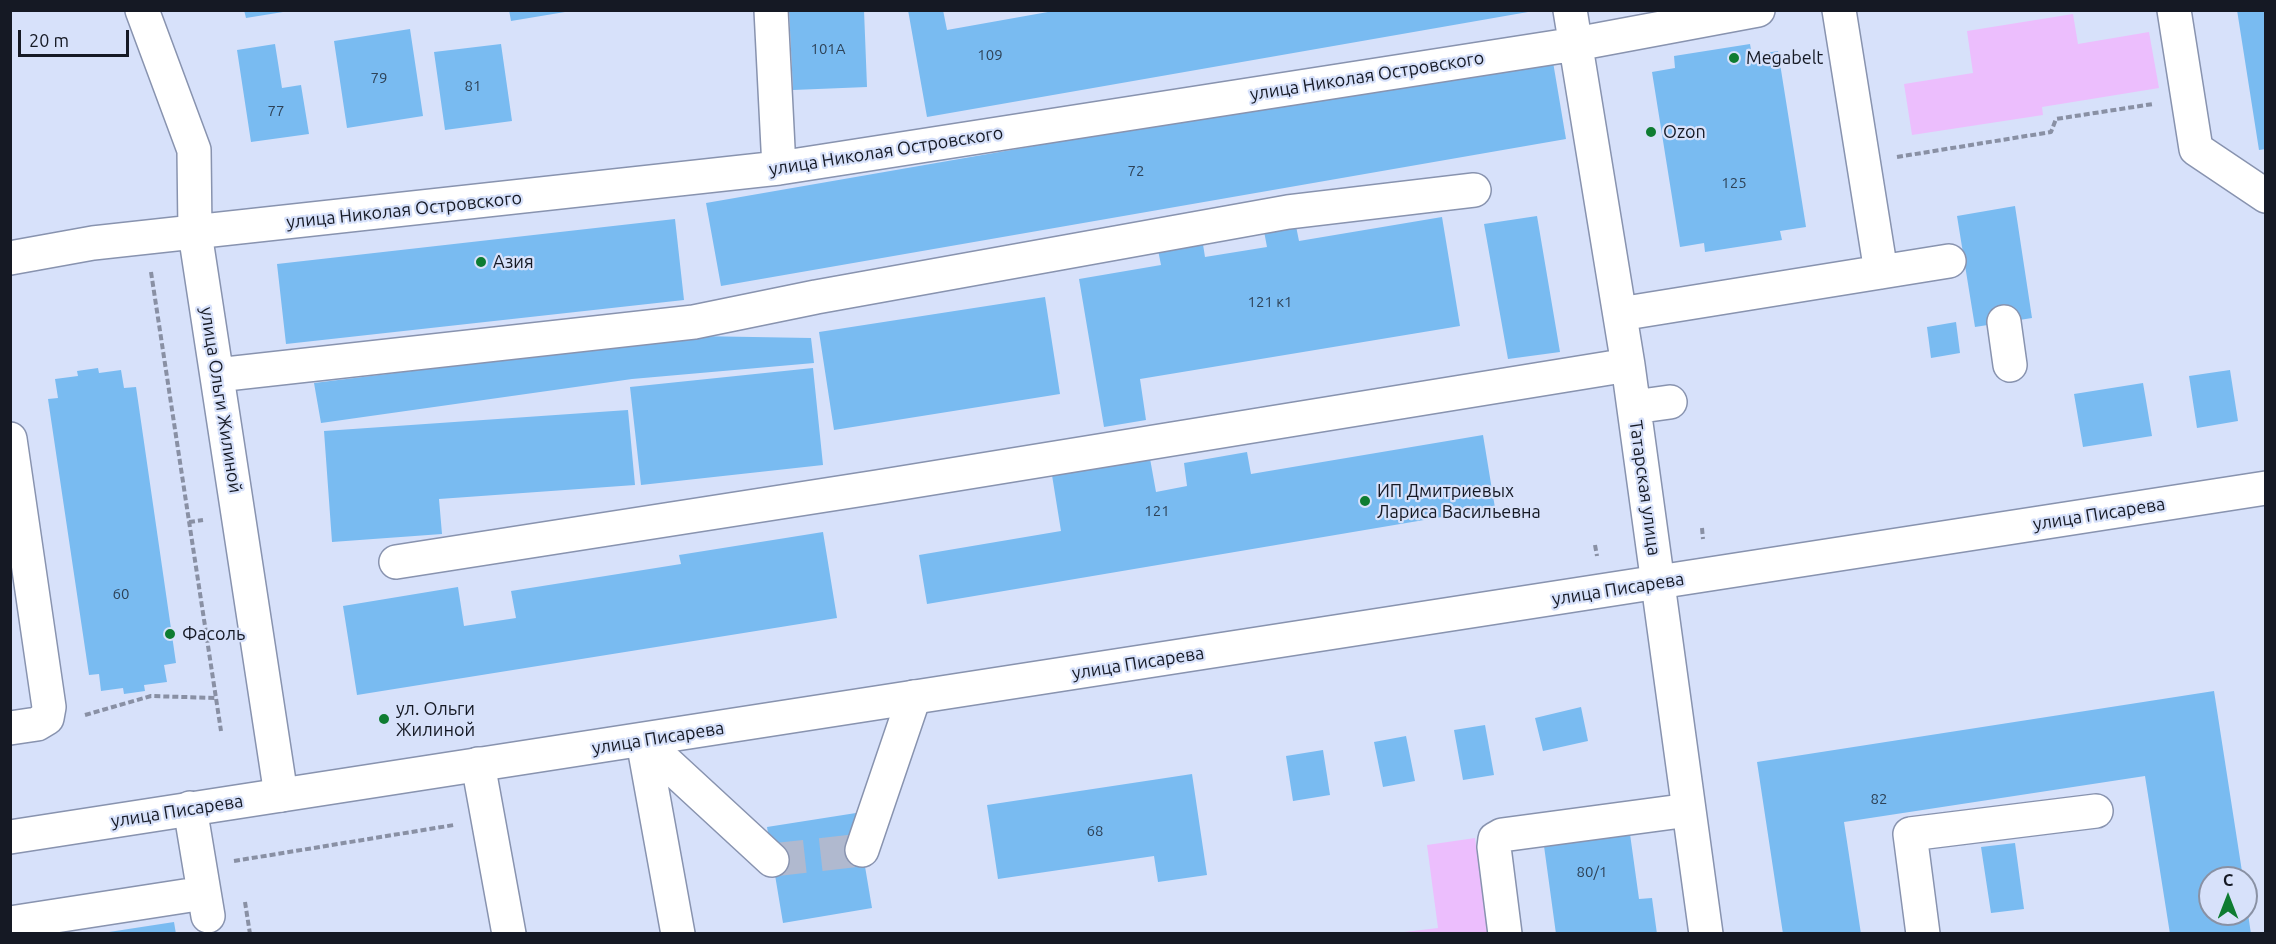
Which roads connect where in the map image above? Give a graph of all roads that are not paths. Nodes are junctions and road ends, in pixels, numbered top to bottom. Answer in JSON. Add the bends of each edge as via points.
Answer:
{"nodes":[{"id":1,"x":142,"y":10,"type":"edge"},
{"id":2,"x":771,"y":10,"type":"edge"},
{"id":3,"x":1569,"y":10,"type":"edge"},
{"id":4,"x":1758,"y":10,"type":"edge"},
{"id":5,"x":1839,"y":10,"type":"edge"},
{"id":6,"x":2174,"y":10,"type":"edge"},
{"id":7,"x":1576,"y":44,"type":"junction"},
{"id":8,"x":779,"y":168,"type":"junction"},
{"id":9,"x":1474,"y":190,"type":"dead end"},
{"id":10,"x":2265,"y":196,"type":"edge"},
{"id":11,"x":195,"y":233,"type":"junction"},
{"id":12,"x":10,"y":258,"type":"edge"},
{"id":13,"x":1949,"y":261,"type":"dead end"},
{"id":14,"x":1881,"y":272,"type":"junction"},
{"id":15,"x":1620,"y":314,"type":"junction"},
{"id":16,"x":2004,"y":322,"type":"dead end"},
{"id":17,"x":1628,"y":365,"type":"junction"},
{"id":18,"x":2010,"y":365,"type":"dead end"},
{"id":19,"x":217,"y":375,"type":"junction"},
{"id":20,"x":1670,"y":402,"type":"dead end"},
{"id":21,"x":1634,"y":407,"type":"junction"},
{"id":22,"x":10,"y":439,"type":"edge"},
{"id":23,"x":2265,"y":488,"type":"edge"},
{"id":24,"x":396,"y":562,"type":"dead end"},
{"id":25,"x":1657,"y":583,"type":"junction"},
{"id":26,"x":914,"y":698,"type":"junction"},
{"id":27,"x":10,"y":728,"type":"edge"},
{"id":28,"x":643,"y":741,"type":"junction"},
{"id":29,"x":478,"y":764,"type":"junction"},
{"id":30,"x":281,"y":795,"type":"junction"},
{"id":31,"x":190,"y":808,"type":"junction"},
{"id":32,"x":1689,"y":810,"type":"junction"},
{"id":33,"x":2096,"y":811,"type":"dead end"},
{"id":34,"x":10,"y":837,"type":"edge"},
{"id":35,"x":862,"y":850,"type":"dead end"},
{"id":36,"x":772,"y":860,"type":"dead end"},
{"id":37,"x":10,"y":923,"type":"edge"},
{"id":38,"x":509,"y":933,"type":"edge"},
{"id":39,"x":678,"y":933,"type":"edge"},
{"id":40,"x":1505,"y":933,"type":"edge"},
{"id":41,"x":1706,"y":933,"type":"edge"},
{"id":42,"x":1923,"y":933,"type":"edge"}],
"edges":[{"from":1,"to":11,"type":"street","name":"улица Ольги Жилиной","via":[[194,150]]},
{"from":2,"to":8,"type":"street"},
{"from":3,"to":7,"type":"street","name":"Татарская улица"},
{"from":4,"to":7,"type":"street","name":"улица Николая Островского"},
{"from":5,"to":14,"type":"street"},
{"from":6,"to":10,"type":"street","via":[[2196,149]]},
{"from":7,"to":8,"type":"street","name":"улица Николая Островского"},
{"from":7,"to":15,"type":"street","name":"Татарская улица"},
{"from":8,"to":11,"type":"street","name":"улица Николая Островского"},
{"from":9,"to":19,"type":"street","via":[[1276,214],[694,322]]},
{"from":11,"to":12,"type":"street","name":"улица Николая Островского","via":[[93,243]]},
{"from":11,"to":19,"type":"street","name":"улица Ольги Жилиной"},
{"from":13,"to":14,"type":"street"},
{"from":14,"to":15,"type":"street"},
{"from":15,"to":17,"type":"street","name":"Татарская улица"},
{"from":16,"to":18,"type":"street"},
{"from":17,"to":21,"type":"street","name":"Татарская улица"},
{"from":17,"to":24,"type":"street"},
{"from":19,"to":30,"type":"street","name":"улица Ольги Жилиной"},
{"from":20,"to":21,"type":"street"},
{"from":21,"to":25,"type":"street","name":"Татарская улица"},
{"from":22,"to":27,"type":"street","via":[[49,707],[46,718],[37,724]]},
{"from":23,"to":25,"type":"street","name":"улица Писарева"},
{"from":25,"to":26,"type":"street","name":"улица Писарева"},
{"from":25,"to":32,"type":"street","name":"Татарская улица"},
{"from":26,"to":28,"type":"street","name":"улица Писарева"},
{"from":26,"to":35,"type":"street"},
{"from":28,"to":29,"type":"street","name":"улица Писарева"},
{"from":28,"to":36,"type":"street"},
{"from":28,"to":39,"type":"street"},
{"from":29,"to":30,"type":"street","name":"улица Писарева"},
{"from":29,"to":38,"type":"street"},
{"from":30,"to":31,"type":"street","name":"улица Писарева"},
{"from":31,"to":34,"type":"street","name":"улица Писарева"},
{"from":31,"to":37,"type":"street","via":[[204,892]]},
{"from":32,"to":40,"type":"street","via":[[1495,838]]},
{"from":32,"to":41,"type":"street","name":"Татарская улица"},
{"from":33,"to":42,"type":"street","via":[[1910,834]]}]}
